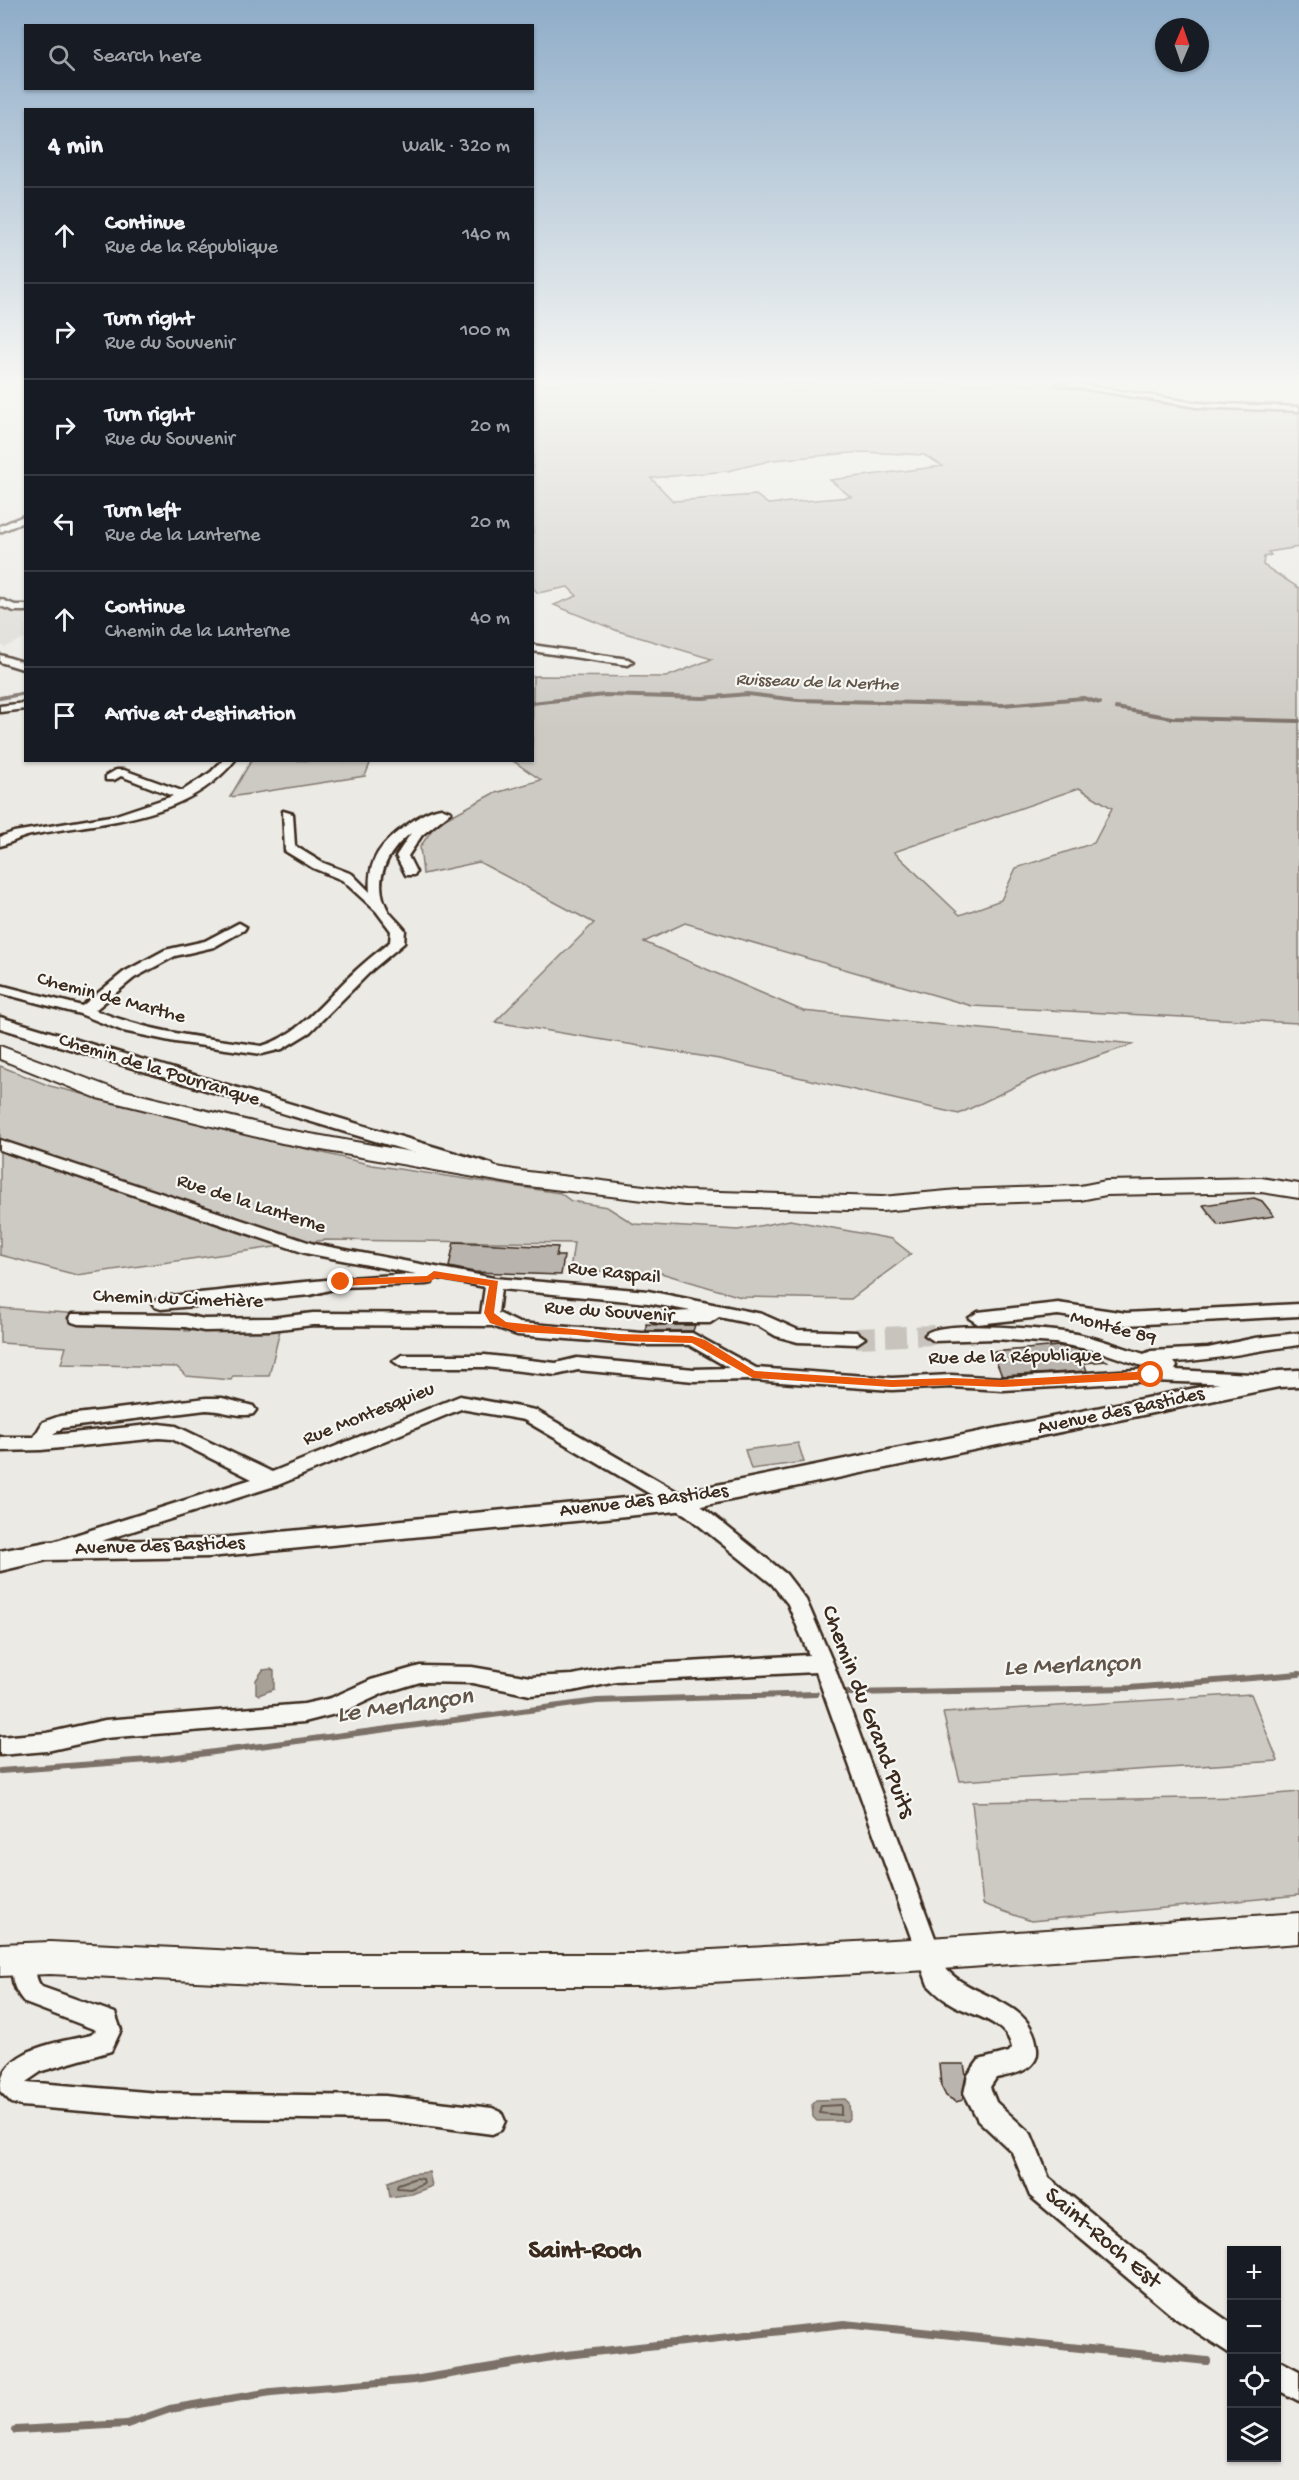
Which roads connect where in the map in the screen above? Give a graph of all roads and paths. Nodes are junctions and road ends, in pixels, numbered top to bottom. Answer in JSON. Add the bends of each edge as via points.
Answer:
{"nodes":[{"id":1,"x":24,"y":519,"type":"edge"},
{"id":2,"x":0,"y":529,"type":"edge"},
{"id":3,"x":0,"y":602,"type":"edge"},
{"id":4,"x":24,"y":608,"type":"edge"},
{"id":5,"x":534,"y":648,"type":"edge"},
{"id":6,"x":0,"y":658,"type":"edge"},
{"id":7,"x":628,"y":662,"type":"dead end"},
{"id":8,"x":24,"y":666,"type":"edge"},
{"id":9,"x":24,"y":706,"type":"edge"},
{"id":10,"x":0,"y":709,"type":"edge"},
{"id":11,"x":228,"y":762,"type":"edge"},
{"id":12,"x":110,"y":778,"type":"dead end"},
{"id":13,"x":182,"y":795,"type":"junction"},
{"id":14,"x":287,"y":814,"type":"dead end"},
{"id":15,"x":0,"y":826,"type":"edge"},
{"id":16,"x":18,"y":834,"type":"junction"},
{"id":17,"x":0,"y":842,"type":"edge"},
{"id":18,"x":410,"y":872,"type":"dead end"},
{"id":19,"x":381,"y":909,"type":"junction"},
{"id":20,"x":239,"y":927,"type":"dead end"},
{"id":21,"x":0,"y":989,"type":"edge"},
{"id":22,"x":85,"y":1011,"type":"junction"},
{"id":23,"x":0,"y":1022,"type":"edge"},
{"id":24,"x":0,"y":1052,"type":"edge"},
{"id":25,"x":319,"y":1120,"type":"junction"},
{"id":26,"x":0,"y":1144,"type":"edge"},
{"id":27,"x":333,"y":1145,"type":"junction"},
{"id":28,"x":520,"y":1178,"type":"junction"},
{"id":29,"x":1299,"y":1182,"type":"edge"},
{"id":30,"x":1299,"y":1191,"type":"edge"},
{"id":31,"x":633,"y":1192,"type":"junction"},
{"id":32,"x":434,"y":1274,"type":"junction"},
{"id":33,"x":494,"y":1284,"type":"junction"},
{"id":34,"x":161,"y":1303,"type":"dead end"},
{"id":35,"x":1299,"y":1310,"type":"edge"},
{"id":36,"x":729,"y":1314,"type":"junction"},
{"id":37,"x":658,"y":1317,"type":"dead end"},
{"id":38,"x":78,"y":1318,"type":"dead end"},
{"id":39,"x":978,"y":1318,"type":"dead end"},
{"id":40,"x":494,"y":1320,"type":"junction"},
{"id":41,"x":934,"y":1335,"type":"tunnel mouth"},
{"id":42,"x":856,"y":1338,"type":"tunnel mouth"},
{"id":43,"x":1299,"y":1339,"type":"edge"},
{"id":44,"x":1139,"y":1358,"type":"junction"},
{"id":45,"x":402,"y":1361,"type":"dead end"},
{"id":46,"x":753,"y":1374,"type":"junction"},
{"id":47,"x":1289,"y":1379,"type":"edge"},
{"id":48,"x":247,"y":1410,"type":"dead end"},
{"id":49,"x":41,"y":1443,"type":"junction"},
{"id":50,"x":0,"y":1444,"type":"edge"},
{"id":51,"x":271,"y":1480,"type":"junction"},
{"id":52,"x":677,"y":1502,"type":"junction"},
{"id":53,"x":48,"y":1551,"type":"junction"},
{"id":54,"x":0,"y":1561,"type":"edge"},
{"id":55,"x":823,"y":1663,"type":"junction"},
{"id":56,"x":0,"y":1746,"type":"edge"},
{"id":57,"x":1299,"y":1928,"type":"edge"},
{"id":58,"x":929,"y":1954,"type":"junction"},
{"id":59,"x":20,"y":1956,"type":"edge"},
{"id":60,"x":492,"y":2121,"type":"dead end"},
{"id":61,"x":1227,"y":2337,"type":"edge"},
{"id":62,"x":1281,"y":2376,"type":"edge"},
{"id":63,"x":1299,"y":2387,"type":"edge"}],
"edges":[{"from":1,"to":2,"type":"street"},
{"from":3,"to":4,"type":"street"},
{"from":5,"to":7,"type":"street"},
{"from":6,"to":8,"type":"street"},
{"from":9,"to":10,"type":"street"},
{"from":11,"to":13,"type":"street","via":[[217,776]]},
{"from":12,"to":13,"type":"street","via":[[120,772]]},
{"from":13,"to":16,"type":"street","via":[[123,819]]},
{"from":14,"to":19,"type":"street","via":[[289,849],[347,877]]},
{"from":15,"to":16,"type":"street"},
{"from":16,"to":17,"type":"street"},
{"from":18,"to":19,"type":"street","name":"Chemin de Marthe","via":[[402,856],[417,833],[445,812],[441,810],[404,833],[380,856],[374,872]]},
{"from":19,"to":22,"type":"street","name":"Chemin de Marthe","via":[[398,930],[397,943],[310,1022],[275,1048],[262,1050],[175,1038],[123,1027]]},
{"from":20,"to":22,"type":"street","via":[[209,944],[170,953],[129,975]]},
{"from":21,"to":22,"type":"street","name":"Chemin de Marthe"},
{"from":23,"to":25,"type":"street","name":"Chemin de la Pourranque"},
{"from":24,"to":27,"type":"main road","via":[[105,1093]]},
{"from":25,"to":27,"type":"street"},
{"from":25,"to":28,"type":"street","name":"Chemin de la Pourranque"},
{"from":26,"to":32,"type":"street","name":"Rue de la Lanterne","via":[[311,1249]]},
{"from":27,"to":28,"type":"main road"},
{"from":28,"to":31,"type":"main road"},
{"from":29,"to":31,"type":"main road","via":[[1019,1184],[856,1195]]},
{"from":30,"to":31,"type":"main road","via":[[1261,1185],[1106,1188],[1080,1193],[882,1204],[723,1200]]},
{"from":32,"to":33,"type":"street","name":"Rue de la Lanterne"},
{"from":32,"to":34,"type":"street","via":[[429,1279],[341,1282],[310,1289]]},
{"from":33,"to":36,"type":"street","name":"Rue Raspail","via":[[622,1293]]},
{"from":33,"to":40,"type":"street","via":[[489,1313]]},
{"from":35,"to":39,"type":"street","via":[[1126,1319],[1058,1309]]},
{"from":36,"to":37,"type":"street","name":"Rue Raspail"},
{"from":36,"to":42,"type":"street","name":"Rue Raspail","via":[[768,1321],[789,1335]]},
{"from":38,"to":40,"type":"street","name":"Chemin du Cimetière","via":[[204,1325],[313,1319]]},
{"from":40,"to":46,"type":"street","name":"Rue du Souvenir","via":[[518,1329],[692,1339]]},
{"from":41,"to":44,"type":"street","name":"Montée 89","via":[[995,1332],[1061,1337]]},
{"from":43,"to":44,"type":"street","via":[[1208,1354]]},
{"from":44,"to":47,"type":"street","name":"Montée 89","via":[[1150,1365]]},
{"from":45,"to":46,"type":"street","name":"Rue de la République","via":[[488,1361],[548,1368],[578,1364],[694,1375]]},
{"from":46,"to":47,"type":"street","name":"Rue de la République","via":[[892,1384],[1003,1384],[1151,1375]]},
{"from":47,"to":52,"type":"street","name":"Avenue des Bastides"},
{"from":48,"to":49,"type":"street","via":[[206,1404],[60,1422],[43,1432]]},
{"from":49,"to":50,"type":"street"},
{"from":49,"to":51,"type":"street","via":[[159,1431],[176,1433]]},
{"from":51,"to":52,"type":"street","name":"Rue Montesquieu","via":[[460,1402],[529,1415]]},
{"from":51,"to":53,"type":"street","name":"Rue Montesquieu"},
{"from":52,"to":53,"type":"street","name":"Avenue des Bastides","via":[[209,1548]]},
{"from":52,"to":55,"type":"street","name":"Chemin du Grand Puits","via":[[693,1510],[778,1579],[796,1600]]},
{"from":53,"to":54,"type":"street","name":"Avenue des Bastides"},
{"from":55,"to":56,"type":"street","via":[[616,1674],[530,1686],[472,1675],[420,1674],[378,1686],[335,1706],[304,1713],[105,1729],[47,1742]]},
{"from":55,"to":58,"type":"street","name":"Chemin du Grand Puits"},
{"from":57,"to":58,"type":"main road"},
{"from":58,"to":59,"type":"main road","via":[[638,1970],[302,1970]]},
{"from":58,"to":61,"type":"street","name":"Saint-Roch Est","via":[[942,1985],[952,1994],[1007,2017],[1021,2030],[1026,2042],[1022,2058],[988,2068],[977,2084],[977,2093],[987,2111],[1022,2143],[1039,2187],[1185,2308]]},
{"from":59,"to":60,"type":"street","via":[[22,1977],[34,1995],[96,2016],[106,2021],[109,2028],[102,2043],[19,2069],[10,2085],[21,2094],[158,2105],[385,2108]]},
{"from":62,"to":63,"type":"street"}]}
